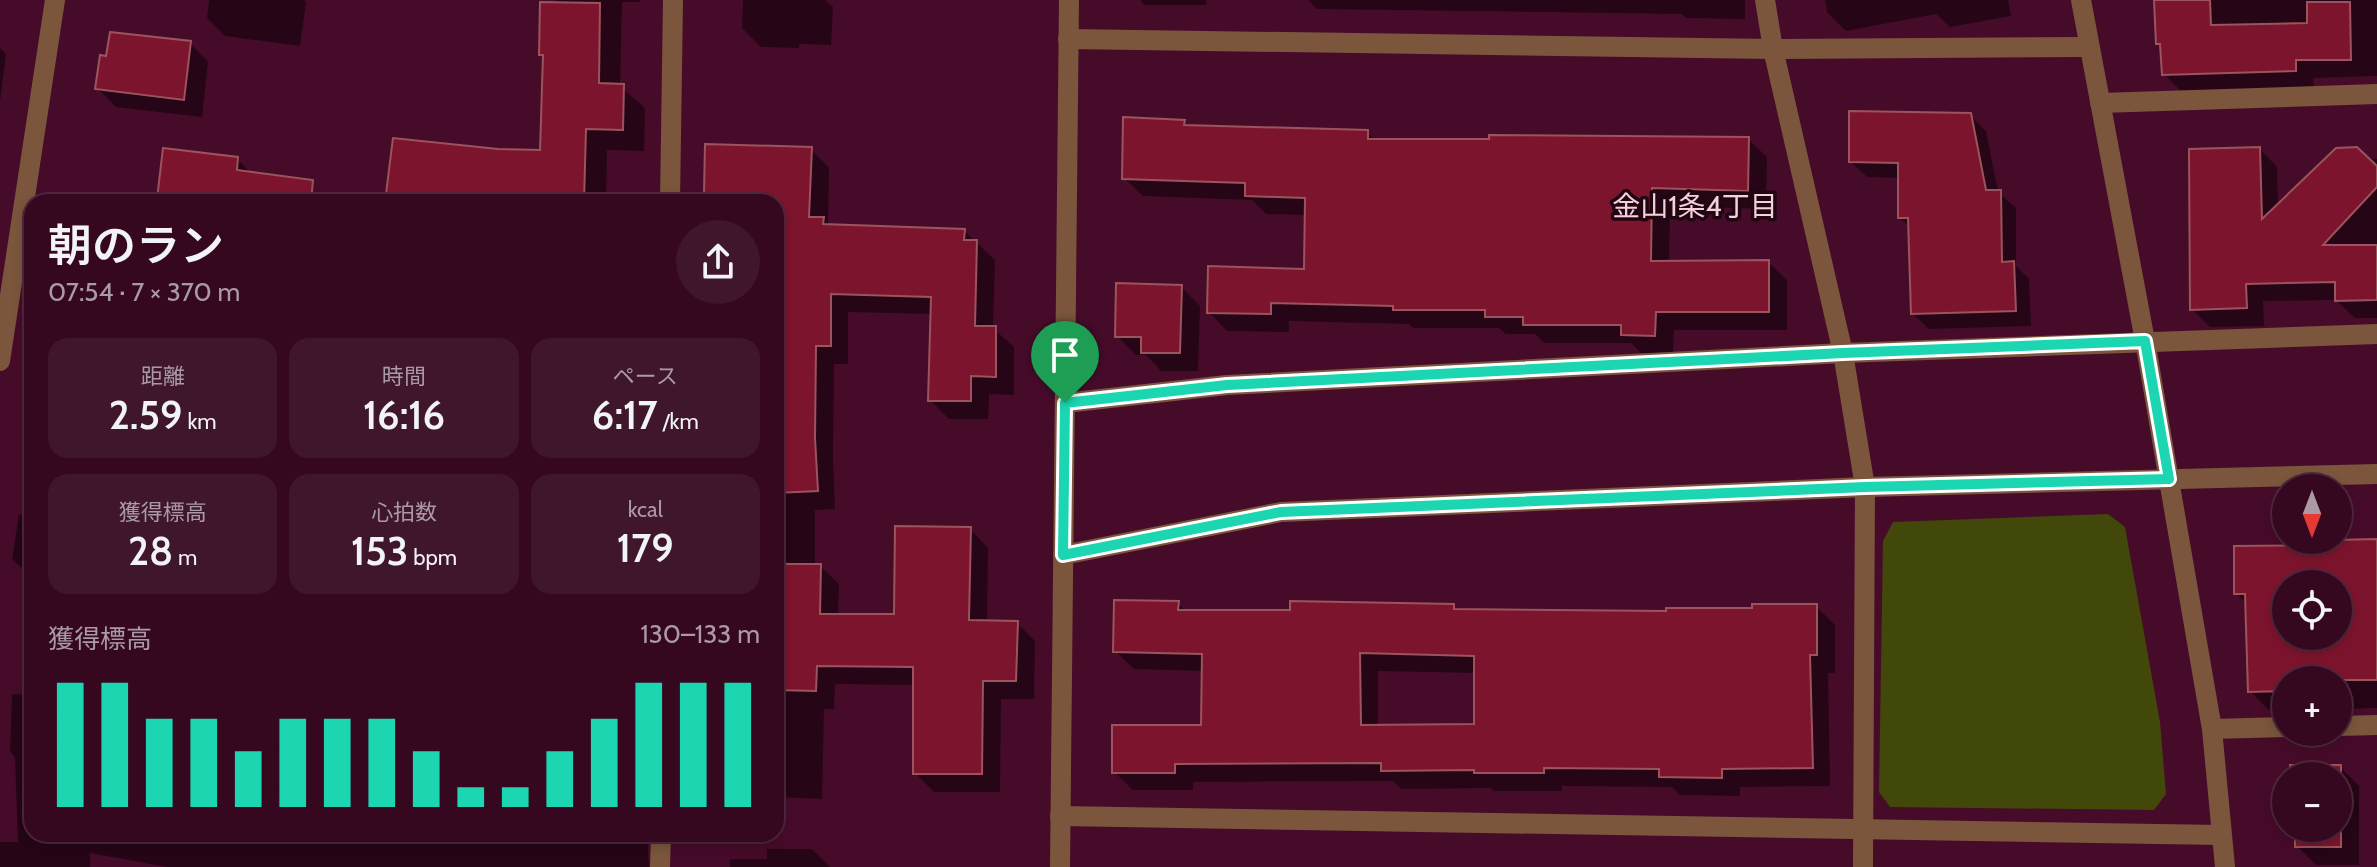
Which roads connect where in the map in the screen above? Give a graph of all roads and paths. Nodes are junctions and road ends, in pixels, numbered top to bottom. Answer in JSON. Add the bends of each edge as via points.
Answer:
{"nodes":[{"id":1,"x":55,"y":0,"type":"edge"},
{"id":2,"x":673,"y":0,"type":"edge"},
{"id":3,"x":1069,"y":0,"type":"edge"},
{"id":4,"x":1765,"y":0,"type":"edge"},
{"id":5,"x":2081,"y":0,"type":"edge"},
{"id":6,"x":1068,"y":39,"type":"junction"},
{"id":7,"x":2089,"y":47,"type":"junction"},
{"id":8,"x":1773,"y":49,"type":"junction"},
{"id":9,"x":2377,"y":94,"type":"edge"},
{"id":10,"x":2100,"y":103,"type":"junction"},
{"id":11,"x":670,"y":194,"type":"edge"},
{"id":12,"x":7,"y":262,"type":"edge"},
{"id":13,"x":2377,"y":334,"type":"edge"},
{"id":14,"x":2145,"y":341,"type":"junction"},
{"id":15,"x":1843,"y":353,"type":"junction"},
{"id":16,"x":0,"y":361,"type":"edge"},
{"id":17,"x":1065,"y":403,"type":"junction"},
{"id":18,"x":2377,"y":474,"type":"edge"},
{"id":19,"x":2169,"y":479,"type":"junction"},
{"id":20,"x":1865,"y":487,"type":"junction"},
{"id":21,"x":1063,"y":555,"type":"junction"},
{"id":22,"x":2377,"y":725,"type":"edge"},
{"id":23,"x":2352,"y":726,"type":"edge"},
{"id":24,"x":2272,"y":727,"type":"edge"},
{"id":25,"x":2212,"y":729,"type":"junction"},
{"id":26,"x":1060,"y":816,"type":"junction"},
{"id":27,"x":1864,"y":830,"type":"junction"},
{"id":28,"x":2221,"y":835,"type":"junction"},
{"id":29,"x":661,"y":842,"type":"edge"},
{"id":30,"x":660,"y":867,"type":"edge"},
{"id":31,"x":1060,"y":867,"type":"edge"},
{"id":32,"x":1863,"y":867,"type":"edge"},
{"id":33,"x":2225,"y":867,"type":"edge"}],
"edges":[{"from":1,"to":12,"type":"street"},
{"from":2,"to":11,"type":"street"},
{"from":3,"to":6,"type":"street"},
{"from":4,"to":8,"type":"street"},
{"from":5,"to":7,"type":"street"},
{"from":6,"to":8,"type":"street"},
{"from":6,"to":17,"type":"street"},
{"from":7,"to":8,"type":"street"},
{"from":7,"to":10,"type":"street"},
{"from":8,"to":15,"type":"street"},
{"from":9,"to":10,"type":"street"},
{"from":10,"to":14,"type":"street"},
{"from":12,"to":16,"type":"street"},
{"from":13,"to":14,"type":"street"},
{"from":14,"to":15,"type":"street"},
{"from":14,"to":19,"type":"street"},
{"from":15,"to":17,"type":"street","via":[[1227,385]]},
{"from":15,"to":20,"type":"street"},
{"from":17,"to":21,"type":"street"},
{"from":18,"to":19,"type":"street"},
{"from":19,"to":20,"type":"street"},
{"from":19,"to":25,"type":"street"},
{"from":20,"to":21,"type":"street","via":[[1281,512]]},
{"from":20,"to":27,"type":"street"},
{"from":21,"to":26,"type":"street"},
{"from":22,"to":23,"type":"street"},
{"from":24,"to":25,"type":"street"},
{"from":25,"to":28,"type":"street"},
{"from":26,"to":27,"type":"street"},
{"from":26,"to":31,"type":"street"},
{"from":27,"to":28,"type":"street"},
{"from":27,"to":32,"type":"street"},
{"from":28,"to":33,"type":"street"},
{"from":29,"to":30,"type":"street"}]}
